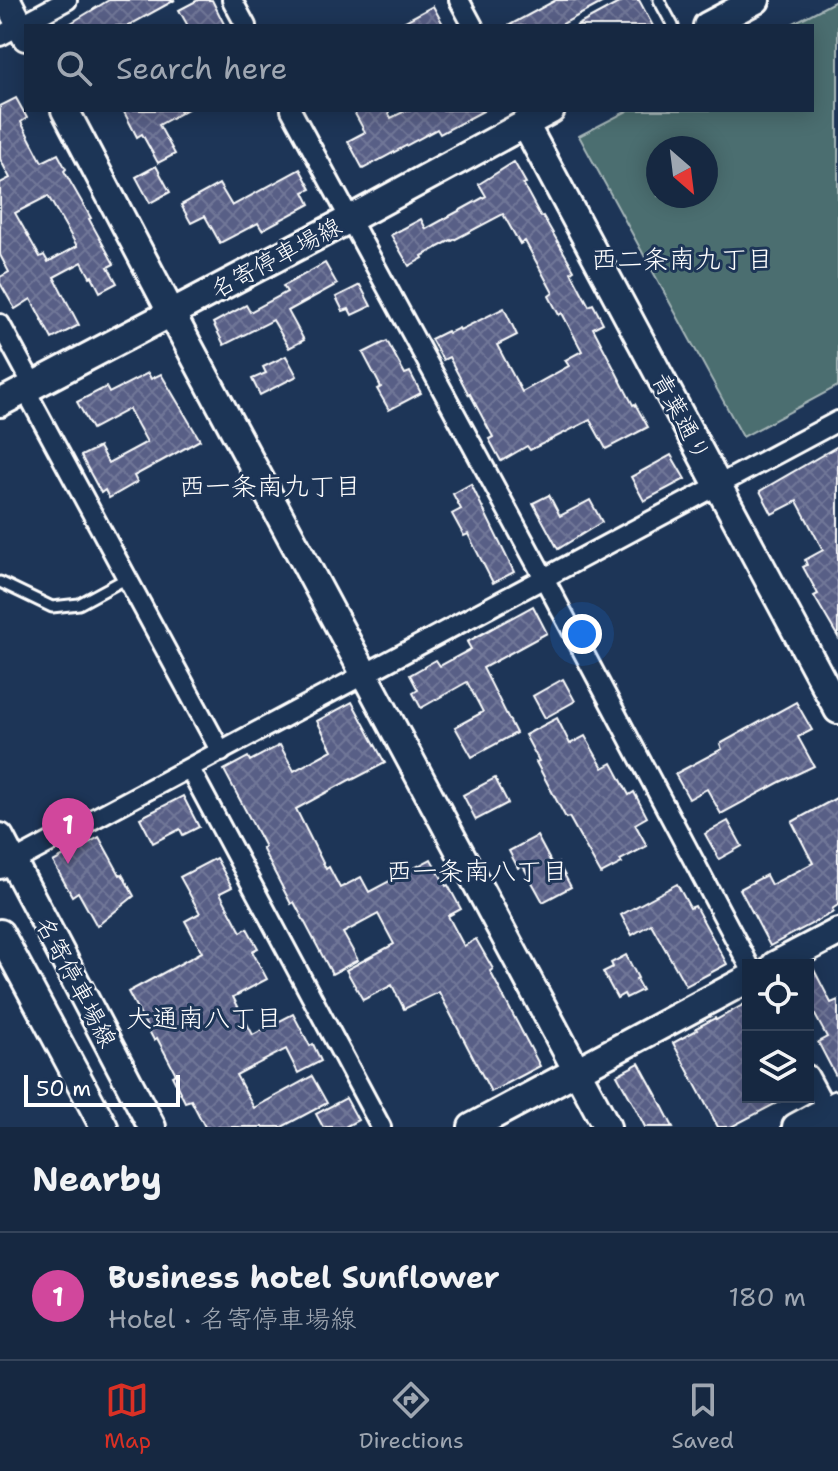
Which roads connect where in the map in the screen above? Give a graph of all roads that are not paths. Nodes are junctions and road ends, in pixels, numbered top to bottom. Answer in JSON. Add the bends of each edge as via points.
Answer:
{"nodes":[{"id":1,"x":7,"y":0,"type":"edge"},
{"id":2,"x":67,"y":0,"type":"edge"},
{"id":3,"x":232,"y":0,"type":"edge"},
{"id":4,"x":459,"y":0,"type":"edge"},
{"id":5,"x":659,"y":0,"type":"edge"},
{"id":6,"x":756,"y":0,"type":"edge"},
{"id":7,"x":28,"y":24,"type":"edge"},
{"id":8,"x":245,"y":24,"type":"edge"},
{"id":9,"x":472,"y":24,"type":"edge"},
{"id":10,"x":672,"y":24,"type":"edge"},
{"id":11,"x":711,"y":24,"type":"edge"},
{"id":12,"x":15,"y":32,"type":"edge"},
{"id":13,"x":66,"y":112,"type":"edge"},
{"id":14,"x":292,"y":112,"type":"edge"},
{"id":15,"x":543,"y":112,"type":"edge"},
{"id":16,"x":522,"y":117,"type":"edge"},
{"id":17,"x":350,"y":219,"type":"junction"},
{"id":18,"x":171,"y":313,"type":"junction"},
{"id":19,"x":0,"y":324,"type":"edge"},
{"id":20,"x":29,"y":387,"type":"junction"},
{"id":21,"x":0,"y":403,"type":"edge"},
{"id":22,"x":838,"y":421,"type":"edge"},
{"id":23,"x":717,"y":485,"type":"junction"},
{"id":24,"x":127,"y":578,"type":"junction"},
{"id":25,"x":544,"y":578,"type":"junction"},
{"id":26,"x":0,"y":582,"type":"edge"},
{"id":27,"x":364,"y":674,"type":"junction"},
{"id":28,"x":838,"y":710,"type":"edge"},
{"id":29,"x":221,"y":752,"type":"junction"},
{"id":30,"x":190,"y":769,"type":"junction"},
{"id":31,"x":0,"y":837,"type":"edge"},
{"id":32,"x":7,"y":865,"type":"edge"},
{"id":33,"x":838,"y":932,"type":"edge"},
{"id":34,"x":0,"y":933,"type":"edge"},
{"id":35,"x":746,"y":959,"type":"edge"},
{"id":36,"x":786,"y":959,"type":"edge"},
{"id":37,"x":742,"y":982,"type":"edge"},
{"id":38,"x":577,"y":1071,"type":"junction"},
{"id":39,"x":814,"y":1084,"type":"edge"},
{"id":40,"x":834,"y":1114,"type":"edge"},
{"id":41,"x":104,"y":1127,"type":"edge"},
{"id":42,"x":152,"y":1127,"type":"edge"},
{"id":43,"x":381,"y":1127,"type":"edge"},
{"id":44,"x":472,"y":1127,"type":"edge"},
{"id":45,"x":607,"y":1127,"type":"edge"},
{"id":46,"x":796,"y":1127,"type":"edge"}],
"edges":[{"from":1,"to":12,"type":"street"},
{"from":2,"to":7,"type":"street"},
{"from":3,"to":8,"type":"street"},
{"from":4,"to":9,"type":"street"},
{"from":5,"to":10,"type":"lane"},
{"from":6,"to":11,"type":"street"},
{"from":13,"to":18,"type":"street"},
{"from":14,"to":17,"type":"street"},
{"from":15,"to":16,"type":"street","name":"名寄停車場線"},
{"from":16,"to":17,"type":"street","name":"名寄停車場線"},
{"from":16,"to":23,"type":"street","name":"青葉通り"},
{"from":17,"to":18,"type":"street","name":"名寄停車場線"},
{"from":17,"to":25,"type":"street"},
{"from":18,"to":20,"type":"street","name":"名寄停車場線"},
{"from":18,"to":27,"type":"street"},
{"from":19,"to":20,"type":"street"},
{"from":20,"to":21,"type":"street","name":"名寄停車場線"},
{"from":20,"to":24,"type":"street"},
{"from":22,"to":23,"type":"street"},
{"from":23,"to":25,"type":"street"},
{"from":23,"to":28,"type":"street","name":"青葉通り"},
{"from":24,"to":26,"type":"lane","via":[[79,604],[52,607]]},
{"from":24,"to":29,"type":"street"},
{"from":25,"to":27,"type":"street"},
{"from":25,"to":35,"type":"street"},
{"from":27,"to":29,"type":"street"},
{"from":27,"to":38,"type":"street"},
{"from":29,"to":30,"type":"street"},
{"from":30,"to":32,"type":"street"},
{"from":30,"to":43,"type":"street"},
{"from":31,"to":32,"type":"street","name":"名寄停車場線"},
{"from":32,"to":42,"type":"street","name":"名寄停車場線"},
{"from":33,"to":36,"type":"street"},
{"from":34,"to":41,"type":"street","name":"名寄停車場線"},
{"from":37,"to":38,"type":"street"},
{"from":38,"to":44,"type":"street"},
{"from":38,"to":45,"type":"street"},
{"from":39,"to":40,"type":"street"},
{"from":40,"to":46,"type":"street"}]}
